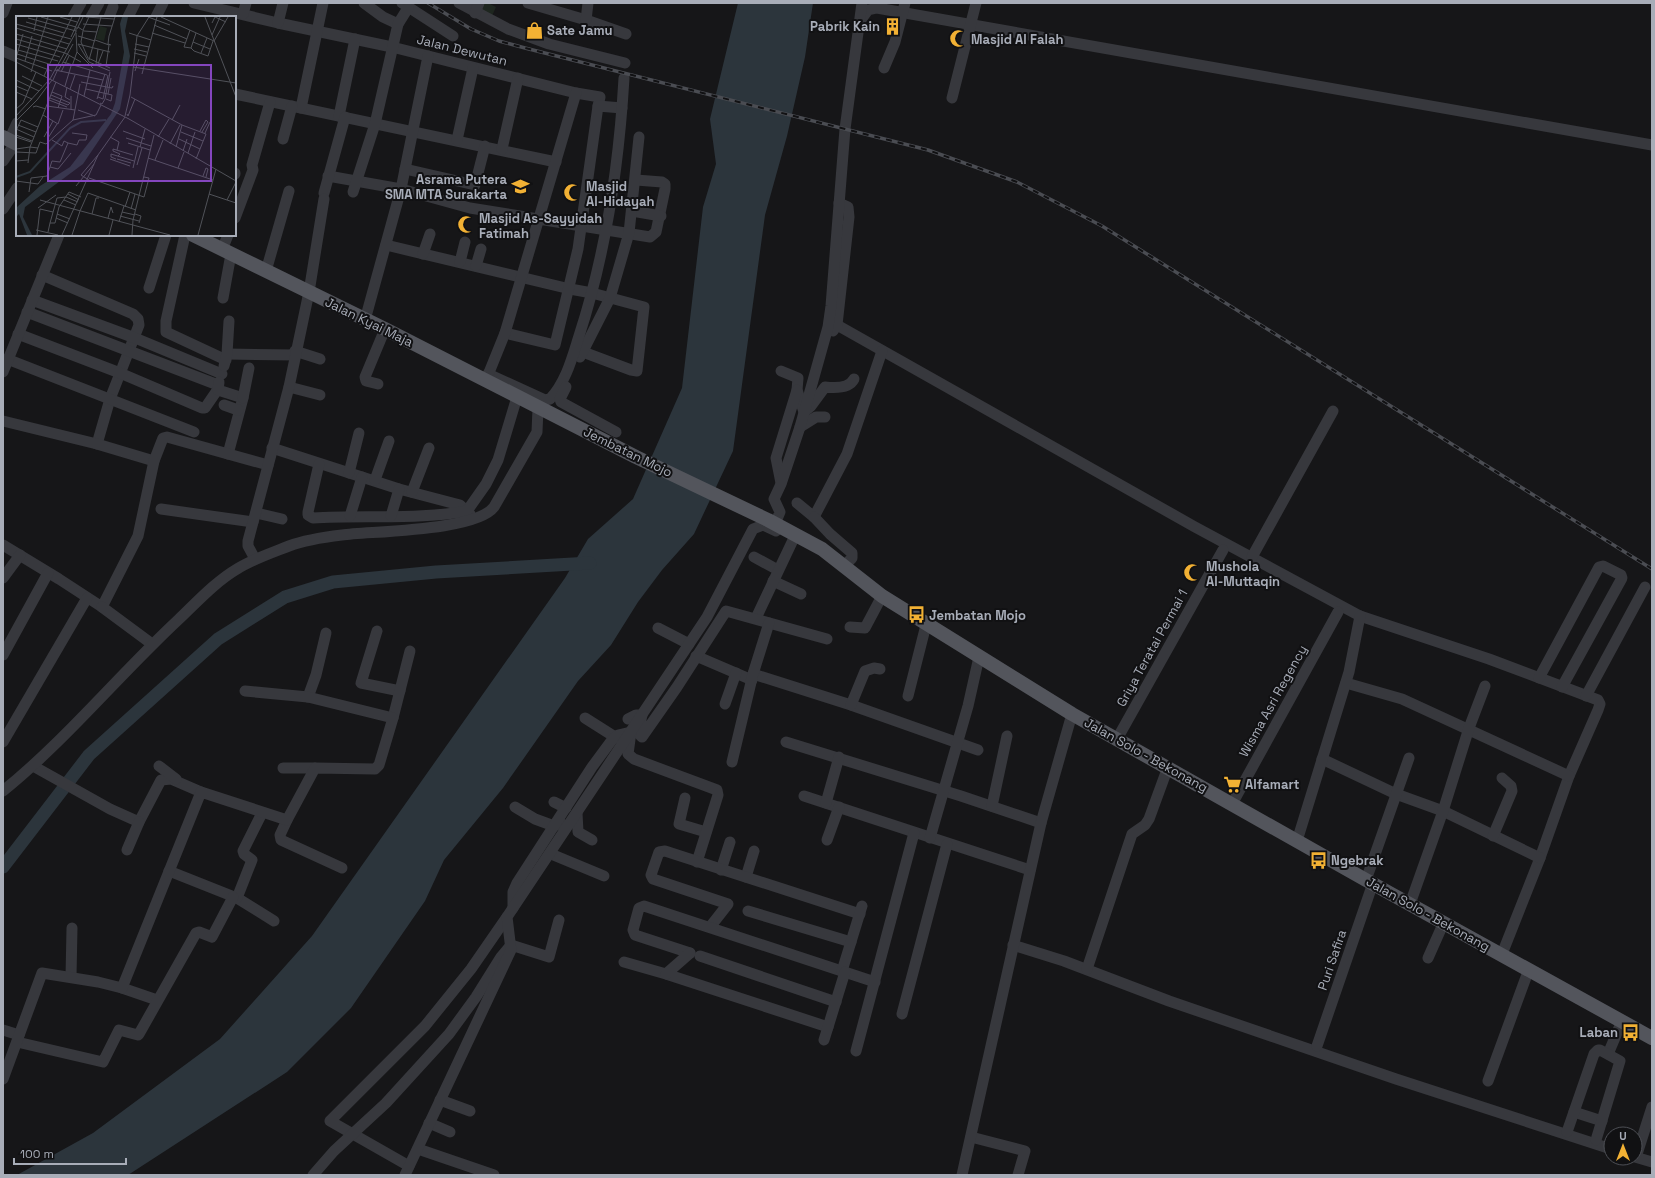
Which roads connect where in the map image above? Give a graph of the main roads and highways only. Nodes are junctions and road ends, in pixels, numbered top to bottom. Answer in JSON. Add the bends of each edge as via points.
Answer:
{"nodes":[{"id":1,"x":207,"y":238,"type":"edge"},
{"id":2,"x":541,"y":409,"type":"joint"},
{"id":3,"x":756,"y":514,"type":"joint"},
{"id":4,"x":1652,"y":1038,"type":"edge"}],
"edges":[{"from":1,"to":2,"type":"main road","name":"Jalan Kyai Maja","via":[[227,252],[487,378]]},
{"from":2,"to":3,"type":"main road","name":"Jembatan Mojo"},
{"from":3,"to":4,"type":"main road","name":"Jalan Solo - Bekonang","via":[[822,549],[882,596],[1072,714]]}]}
